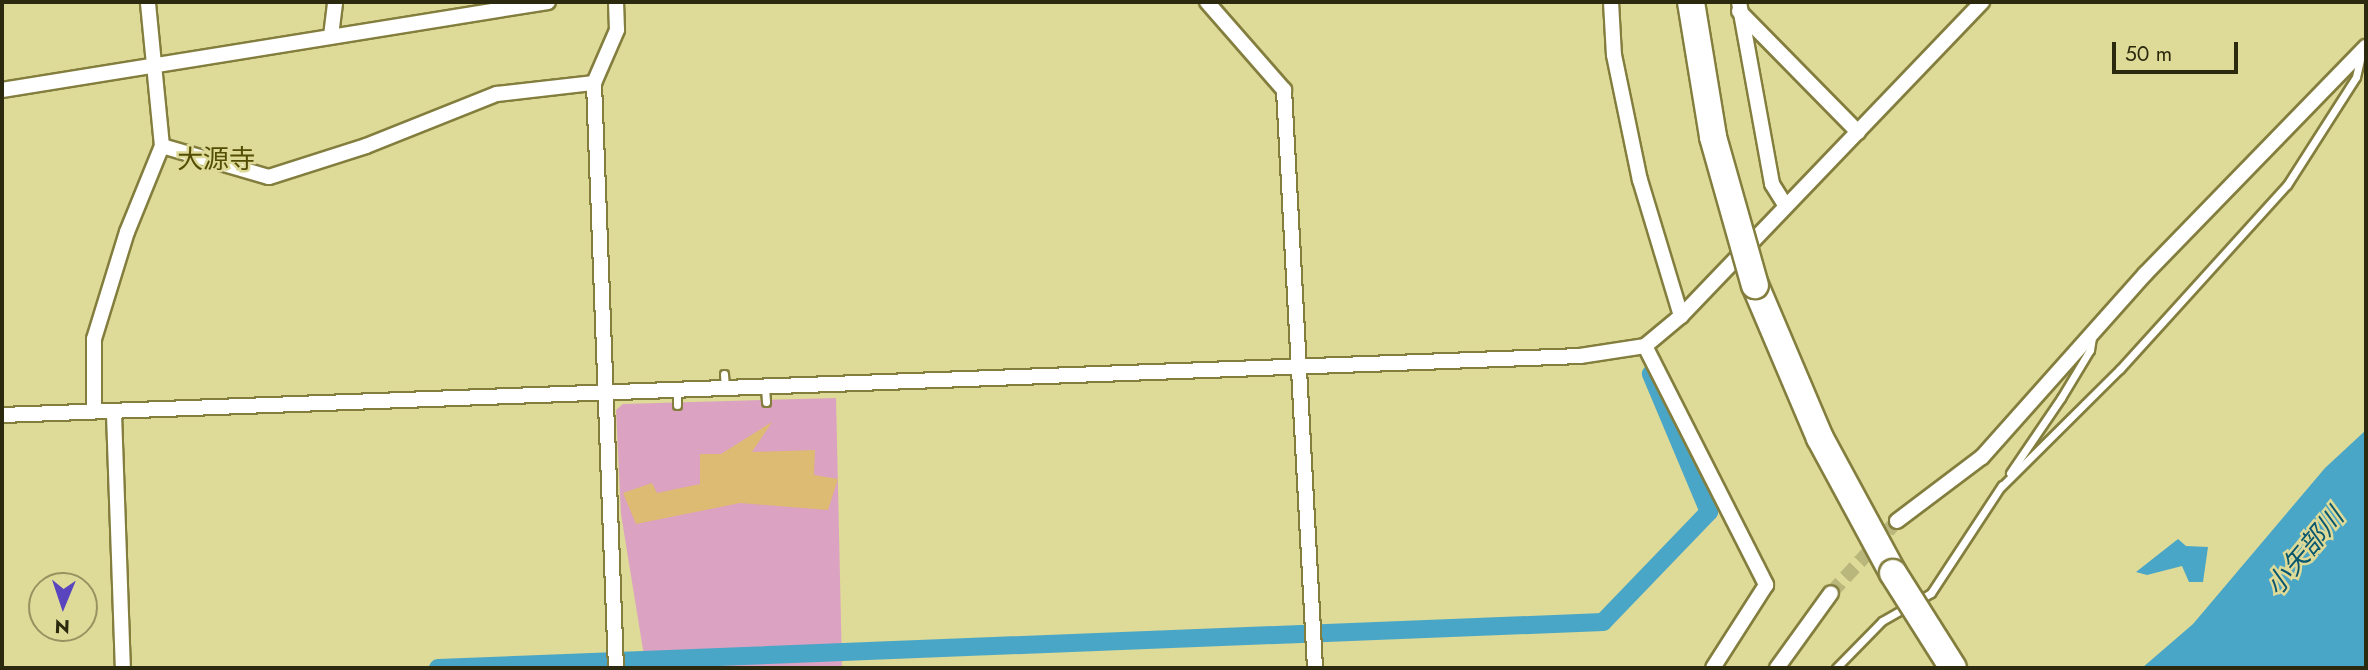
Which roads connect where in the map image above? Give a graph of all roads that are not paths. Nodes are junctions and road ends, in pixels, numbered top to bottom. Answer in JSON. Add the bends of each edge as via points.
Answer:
{"nodes":[{"id":1,"x":148,"y":2,"type":"edge"},
{"id":2,"x":335,"y":2,"type":"edge"},
{"id":3,"x":548,"y":2,"type":"edge"},
{"id":4,"x":616,"y":2,"type":"edge"},
{"id":5,"x":1207,"y":2,"type":"edge"},
{"id":6,"x":1611,"y":2,"type":"edge"},
{"id":7,"x":1691,"y":2,"type":"edge"},
{"id":8,"x":1982,"y":2,"type":"edge"},
{"id":9,"x":1739,"y":6,"type":"edge"},
{"id":10,"x":331,"y":36,"type":"junction"},
{"id":11,"x":2364,"y":50,"type":"edge"},
{"id":12,"x":152,"y":66,"type":"junction"},
{"id":13,"x":594,"y":82,"type":"junction"},
{"id":14,"x":2,"y":90,"type":"edge"},
{"id":15,"x":1858,"y":132,"type":"junction"},
{"id":16,"x":162,"y":146,"type":"junction"},
{"id":17,"x":1786,"y":206,"type":"junction"},
{"id":18,"x":1681,"y":316,"type":"junction"},
{"id":19,"x":2092,"y":331,"type":"junction"},
{"id":20,"x":1645,"y":346,"type":"junction"},
{"id":21,"x":1298,"y":364,"type":"junction"},
{"id":22,"x":765,"y":386,"type":"junction"},
{"id":23,"x":677,"y":390,"type":"junction"},
{"id":24,"x":605,"y":393,"type":"junction"},
{"id":25,"x":766,"y":402,"type":"dead end"},
{"id":26,"x":677,"y":405,"type":"dead end"},
{"id":27,"x":94,"y":411,"type":"junction"},
{"id":28,"x":114,"y":414,"type":"junction"},
{"id":29,"x":2,"y":415,"type":"edge"},
{"id":30,"x":2001,"y":487,"type":"junction"},
{"id":31,"x":1897,"y":521,"type":"tunnel mouth"},
{"id":32,"x":1831,"y":593,"type":"tunnel mouth"},
{"id":33,"x":616,"y":663,"type":"edge"},
{"id":34,"x":123,"y":668,"type":"edge"},
{"id":35,"x":1315,"y":668,"type":"edge"},
{"id":36,"x":1713,"y":668,"type":"edge"},
{"id":37,"x":1777,"y":668,"type":"edge"},
{"id":38,"x":1836,"y":668,"type":"edge"},
{"id":39,"x":1953,"y":668,"type":"edge"}],
"edges":[{"from":1,"to":12,"type":"street"},
{"from":2,"to":10,"type":"street"},
{"from":3,"to":10,"type":"street"},
{"from":4,"to":13,"type":"street","via":[[617,30]]},
{"from":5,"to":21,"type":"street","via":[[1284,90]]},
{"from":6,"to":18,"type":"street","via":[[1614,55],[1640,180]]},
{"from":7,"to":39,"type":"highway","bridge":true,"via":[[1713,137],[1755,285],[1820,438],[1893,573]]},
{"from":8,"to":15,"type":"street"},
{"from":9,"to":15,"type":"street"},
{"from":9,"to":17,"type":"street","via":[[1772,184]]},
{"from":10,"to":12,"type":"street"},
{"from":11,"to":19,"type":"street"},
{"from":11,"to":30,"type":"lane","via":[[2356,77],[2287,185],[2120,369]]},
{"from":12,"to":14,"type":"street"},
{"from":12,"to":16,"type":"street"},
{"from":13,"to":16,"type":"street","via":[[497,94],[366,146],[269,177]]},
{"from":13,"to":24,"type":"street"},
{"from":15,"to":17,"type":"street"},
{"from":16,"to":27,"type":"street","via":[[127,232],[94,339]]},
{"from":17,"to":18,"type":"street"},
{"from":18,"to":20,"type":"street"},
{"from":19,"to":30,"type":"lane","via":[[2090,350]]},
{"from":19,"to":31,"type":"street","via":[[1982,457]]},
{"from":20,"to":21,"type":"street","via":[[1580,356]]},
{"from":20,"to":36,"type":"street","via":[[1766,586]]},
{"from":21,"to":22,"type":"street"},
{"from":21,"to":35,"type":"street"},
{"from":22,"to":23,"type":"street","via":[[725,381]]},
{"from":22,"to":25,"type":"lane"},
{"from":23,"to":24,"type":"street"},
{"from":23,"to":26,"type":"lane"},
{"from":24,"to":28,"type":"street"},
{"from":24,"to":33,"type":"street"},
{"from":27,"to":28,"type":"street"},
{"from":27,"to":29,"type":"street"},
{"from":28,"to":34,"type":"street"},
{"from":30,"to":38,"type":"lane","via":[[1931,593],[1882,621]]},
{"from":32,"to":37,"type":"street"}]}
